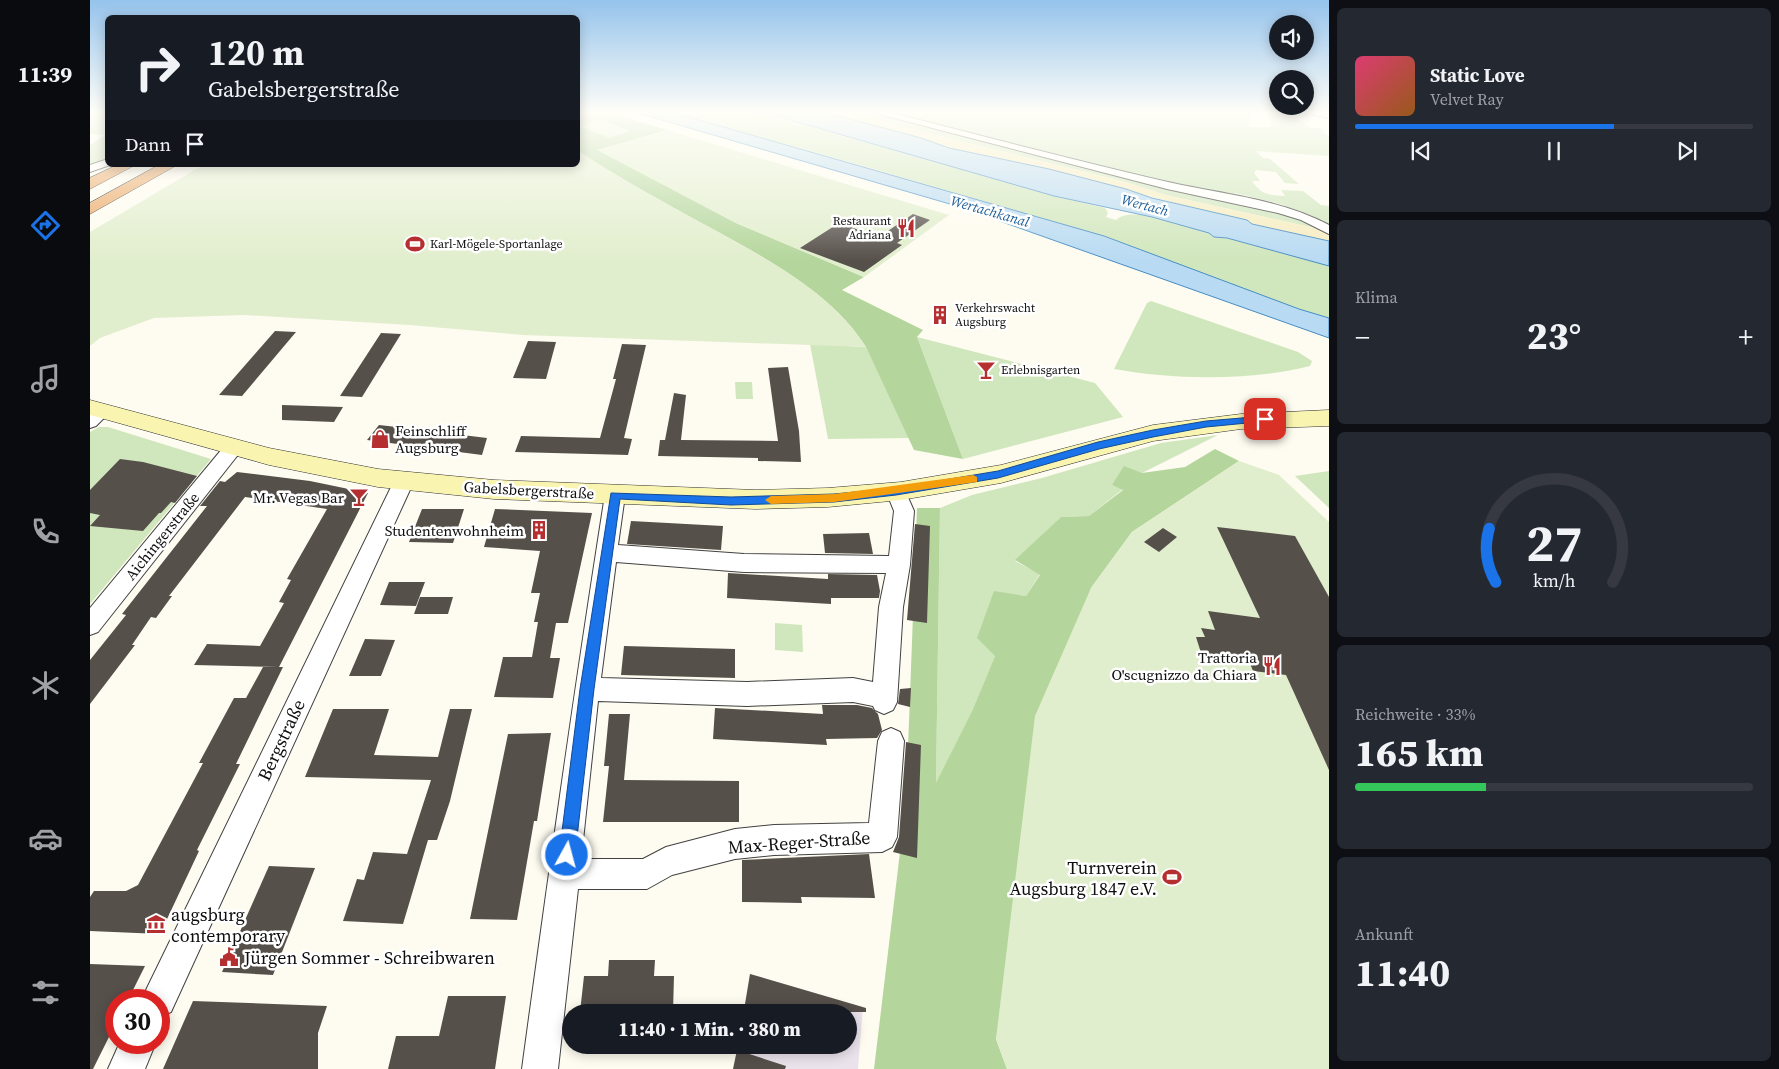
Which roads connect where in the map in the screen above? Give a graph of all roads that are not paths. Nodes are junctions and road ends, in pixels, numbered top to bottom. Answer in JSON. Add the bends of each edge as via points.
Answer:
{"nodes":[{"id":1,"x":1071,"y":161,"type":"edge"},
{"id":2,"x":105,"y":163,"type":"edge"},
{"id":3,"x":124,"y":167,"type":"edge"},
{"id":4,"x":138,"y":167,"type":"edge"},
{"id":5,"x":153,"y":167,"type":"edge"},
{"id":6,"x":166,"y":167,"type":"edge"},
{"id":7,"x":90,"y":169,"type":"edge"},
{"id":8,"x":90,"y":184,"type":"edge"},
{"id":9,"x":90,"y":192,"type":"edge"},
{"id":10,"x":90,"y":200,"type":"edge"},
{"id":11,"x":90,"y":209,"type":"edge"},
{"id":12,"x":1329,"y":230,"type":"edge"},
{"id":13,"x":94,"y":413,"type":"edge"},
{"id":14,"x":1329,"y":418,"type":"edge"},
{"id":15,"x":234,"y":448,"type":"junction"},
{"id":16,"x":404,"y":481,"type":"junction"},
{"id":17,"x":896,"y":491,"type":"junction"},
{"id":18,"x":615,"y":495,"type":"junction"},
{"id":19,"x":606,"y":553,"type":"junction"},
{"id":20,"x":899,"y":565,"type":"junction"},
{"id":21,"x":90,"y":625,"type":"edge"},
{"id":22,"x":587,"y":689,"type":"junction"},
{"id":23,"x":891,"y":741,"type":"dead end"},
{"id":24,"x":564,"y":874,"type":"junction"},
{"id":25,"x":164,"y":989,"type":"edge"},
{"id":26,"x":133,"y":1054,"type":"edge"},
{"id":27,"x":126,"y":1069,"type":"edge"},
{"id":28,"x":540,"y":1069,"type":"edge"}],
"edges":[{"from":1,"to":12,"type":"street","via":[[1281,210],[1305,217]]},
{"from":2,"to":7,"type":"street"},
{"from":3,"to":8,"type":"highway"},
{"from":4,"to":9,"type":"highway"},
{"from":5,"to":10,"type":"highway"},
{"from":6,"to":11,"type":"highway"},
{"from":13,"to":15,"type":"street","name":"Gabelsbergerstraße"},
{"from":14,"to":17,"type":"street","name":"Gabelsbergerstraße","via":[[1206,424],[1098,445],[998,474]]},
{"from":15,"to":16,"type":"street","name":"Gabelsbergerstraße","via":[[322,468]]},
{"from":15,"to":21,"type":"street","name":"Aichingerstraße"},
{"from":16,"to":18,"type":"street","name":"Gabelsbergerstraße"},
{"from":16,"to":25,"type":"street","name":"Bergstraße"},
{"from":17,"to":18,"type":"street","name":"Gabelsbergerstraße","via":[[834,498],[741,500]]},
{"from":17,"to":20,"type":"street","via":[[904,511]]},
{"from":18,"to":19,"type":"street"},
{"from":19,"to":20,"type":"street","via":[[744,563]]},
{"from":19,"to":22,"type":"street"},
{"from":20,"to":22,"type":"street","via":[[890,607],[883,699],[853,690],[747,694]]},
{"from":22,"to":24,"type":"street"},
{"from":23,"to":24,"type":"street","name":"Max-Reger-Straße","via":[[882,837],[735,844],[666,862],[647,874]]},
{"from":24,"to":28,"type":"street"},
{"from":26,"to":27,"type":"street"}]}
